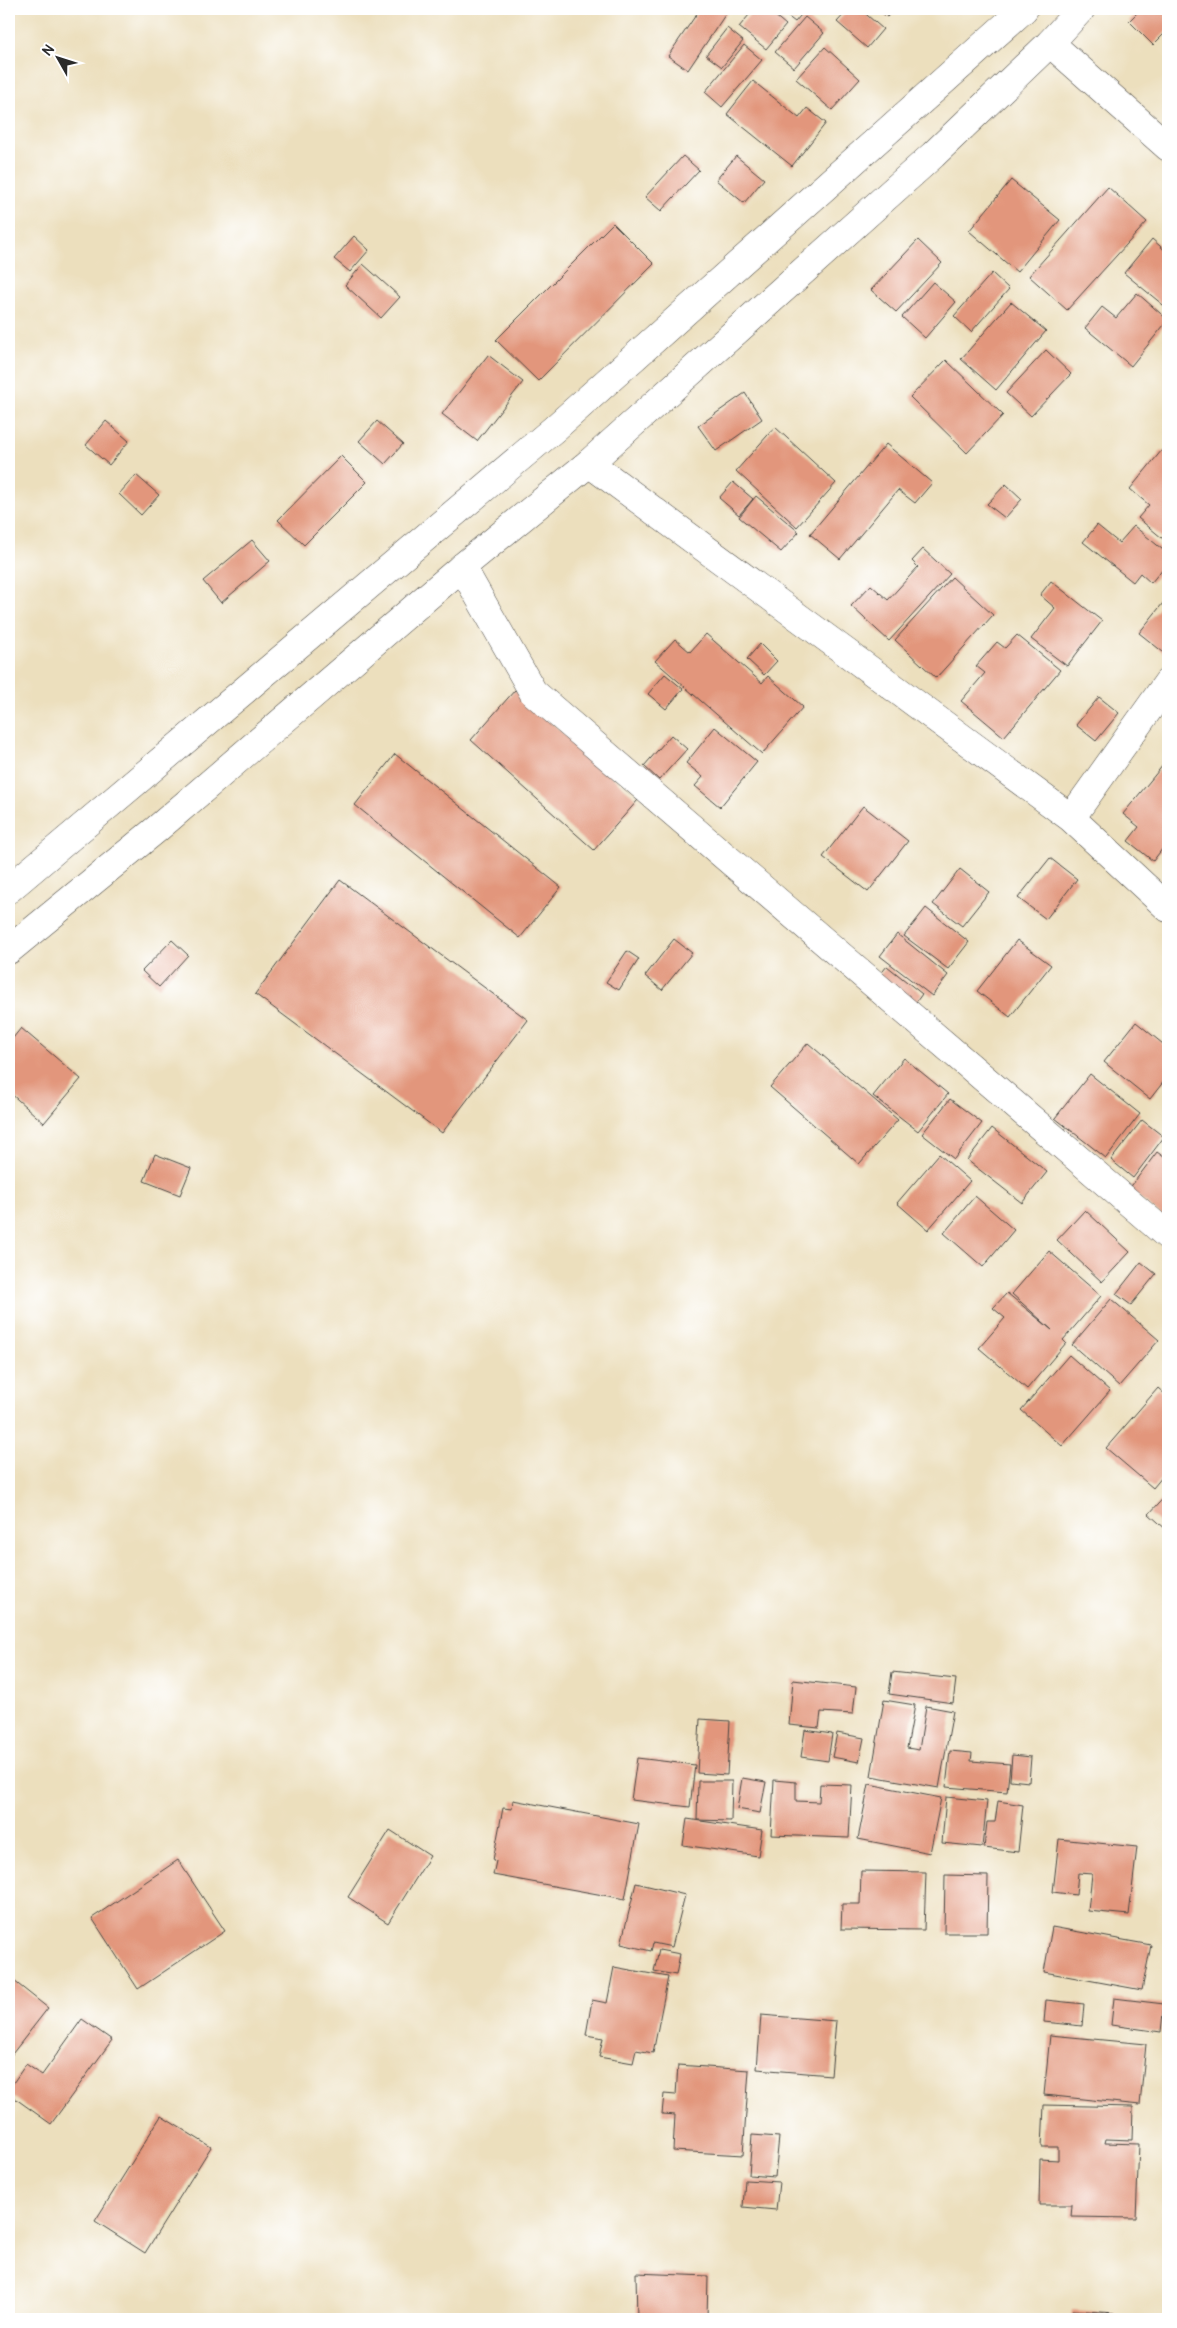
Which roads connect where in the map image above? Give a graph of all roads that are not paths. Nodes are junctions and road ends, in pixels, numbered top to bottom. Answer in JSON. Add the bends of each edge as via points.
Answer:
{"nodes":[{"id":1,"x":1024,"y":9,"type":"edge"},
{"id":2,"x":1081,"y":9,"type":"edge"},
{"id":3,"x":1050,"y":43,"type":"junction"},
{"id":4,"x":1168,"y":146,"type":"edge"},
{"id":5,"x":589,"y":463,"type":"junction"},
{"id":6,"x":462,"y":567,"type":"junction"},
{"id":7,"x":1168,"y":682,"type":"edge"},
{"id":8,"x":1071,"y":818,"type":"junction"},
{"id":9,"x":9,"y":889,"type":"edge"},
{"id":10,"x":1168,"y":908,"type":"edge"},
{"id":11,"x":9,"y":950,"type":"edge"},
{"id":12,"x":1168,"y":1236,"type":"edge"}],
"edges":[{"from":1,"to":9,"type":"street","via":[[554,430]]},
{"from":2,"to":3,"type":"street"},
{"from":3,"to":4,"type":"street"},
{"from":3,"to":5,"type":"street","via":[[933,155]]},
{"from":5,"to":6,"type":"street"},
{"from":5,"to":8,"type":"street"},
{"from":6,"to":11,"type":"street","via":[[158,828]]},
{"from":6,"to":12,"type":"street","via":[[533,692]]},
{"from":7,"to":8,"type":"street"},
{"from":8,"to":10,"type":"street"}]}
